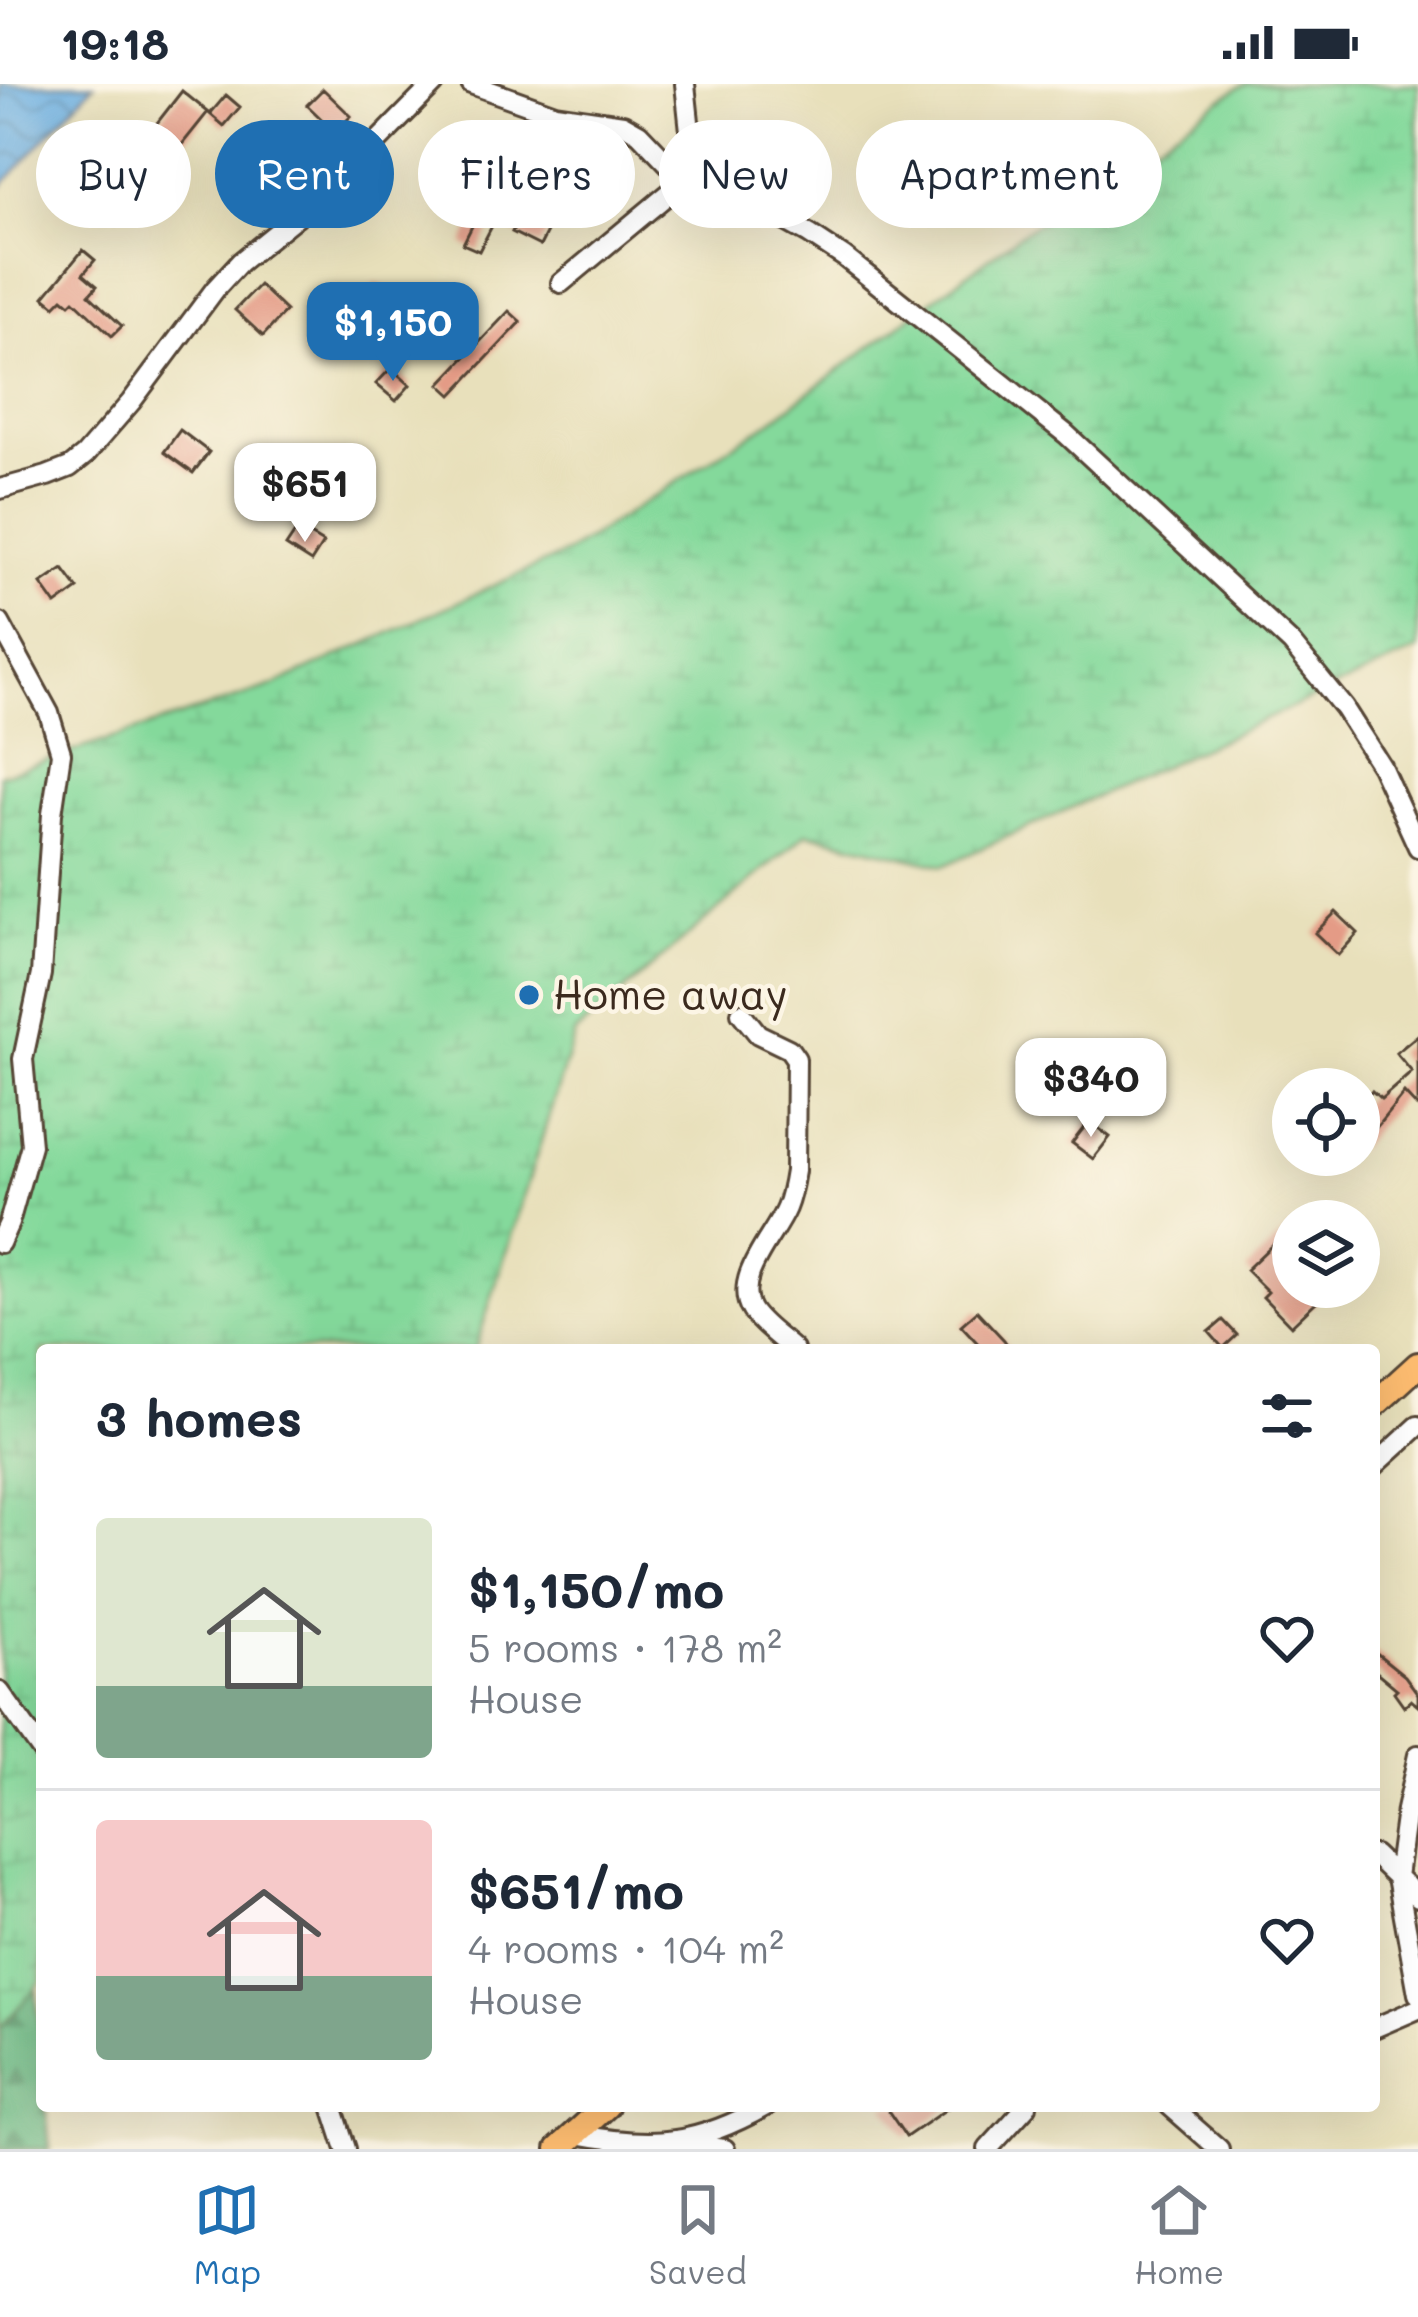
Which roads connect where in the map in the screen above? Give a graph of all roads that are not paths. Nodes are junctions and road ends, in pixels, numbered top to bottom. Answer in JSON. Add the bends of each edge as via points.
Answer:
{"nodes":[{"id":1,"x":434,"y":84,"type":"edge"},
{"id":2,"x":471,"y":84,"type":"edge"},
{"id":3,"x":686,"y":84,"type":"edge"},
{"id":4,"x":688,"y":120,"type":"edge"},
{"id":5,"x":659,"y":150,"type":"edge"},
{"id":6,"x":659,"y":201,"type":"edge"},
{"id":7,"x":798,"y":228,"type":"edge"},
{"id":8,"x":560,"y":283,"type":"dead end"},
{"id":9,"x":0,"y":488,"type":"edge"},
{"id":10,"x":0,"y":622,"type":"edge"},
{"id":11,"x":1418,"y":847,"type":"edge"},
{"id":12,"x":741,"y":1013,"type":"dead end"},
{"id":13,"x":0,"y":1244,"type":"edge"},
{"id":14,"x":787,"y":1344,"type":"edge"},
{"id":15,"x":1418,"y":1365,"type":"edge"},
{"id":16,"x":1380,"y":1400,"type":"edge"},
{"id":17,"x":1418,"y":1426,"type":"edge"},
{"id":18,"x":1380,"y":1461,"type":"edge"},
{"id":19,"x":0,"y":1692,"type":"edge"},
{"id":20,"x":36,"y":1743,"type":"edge"},
{"id":21,"x":1418,"y":1755,"type":"edge"},
{"id":22,"x":1415,"y":1784,"type":"edge"},
{"id":23,"x":1380,"y":1861,"type":"edge"},
{"id":24,"x":1397,"y":1877,"type":"junction"},
{"id":25,"x":1418,"y":1898,"type":"edge"},
{"id":26,"x":1418,"y":1994,"type":"edge"},
{"id":27,"x":1418,"y":2009,"type":"edge"},
{"id":28,"x":1380,"y":2025,"type":"edge"},
{"id":29,"x":334,"y":2112,"type":"edge"},
{"id":30,"x":599,"y":2112,"type":"edge"},
{"id":31,"x":752,"y":2112,"type":"edge"},
{"id":32,"x":1022,"y":2112,"type":"edge"},
{"id":33,"x":1177,"y":2112,"type":"edge"},
{"id":34,"x":568,"y":2141,"type":"edge"},
{"id":35,"x":679,"y":2144,"type":"junction"},
{"id":36,"x":346,"y":2149,"type":"edge"},
{"id":37,"x":725,"y":2149,"type":"edge"},
{"id":38,"x":988,"y":2149,"type":"edge"},
{"id":39,"x":1219,"y":2149,"type":"edge"}],
"edges":[{"from":1,"to":9,"type":"street","via":[[240,262],[85,455]]},
{"from":2,"to":5,"type":"street","via":[[555,114],[632,128]]},
{"from":3,"to":4,"type":"street"},
{"from":6,"to":8,"type":"street"},
{"from":7,"to":11,"type":"street","via":[[1066,434],[1292,644],[1381,766]]},
{"from":10,"to":13,"type":"street","via":[[49,713],[61,754],[41,974],[22,1059],[31,1144]]},
{"from":12,"to":14,"type":"street","via":[[796,1059],[792,1189],[746,1289],[755,1315]]},
{"from":15,"to":16,"type":"main road"},
{"from":17,"to":18,"type":"street"},
{"from":19,"to":20,"type":"street"},
{"from":21,"to":22,"type":"street"},
{"from":22,"to":24,"type":"street"},
{"from":23,"to":24,"type":"street"},
{"from":24,"to":25,"type":"street"},
{"from":24,"to":26,"type":"street"},
{"from":27,"to":28,"type":"street"},
{"from":29,"to":36,"type":"street"},
{"from":30,"to":34,"type":"main road"},
{"from":31,"to":35,"type":"street"},
{"from":32,"to":38,"type":"street"},
{"from":33,"to":39,"type":"street"},
{"from":34,"to":35,"type":"street"},
{"from":35,"to":37,"type":"street"}]}
